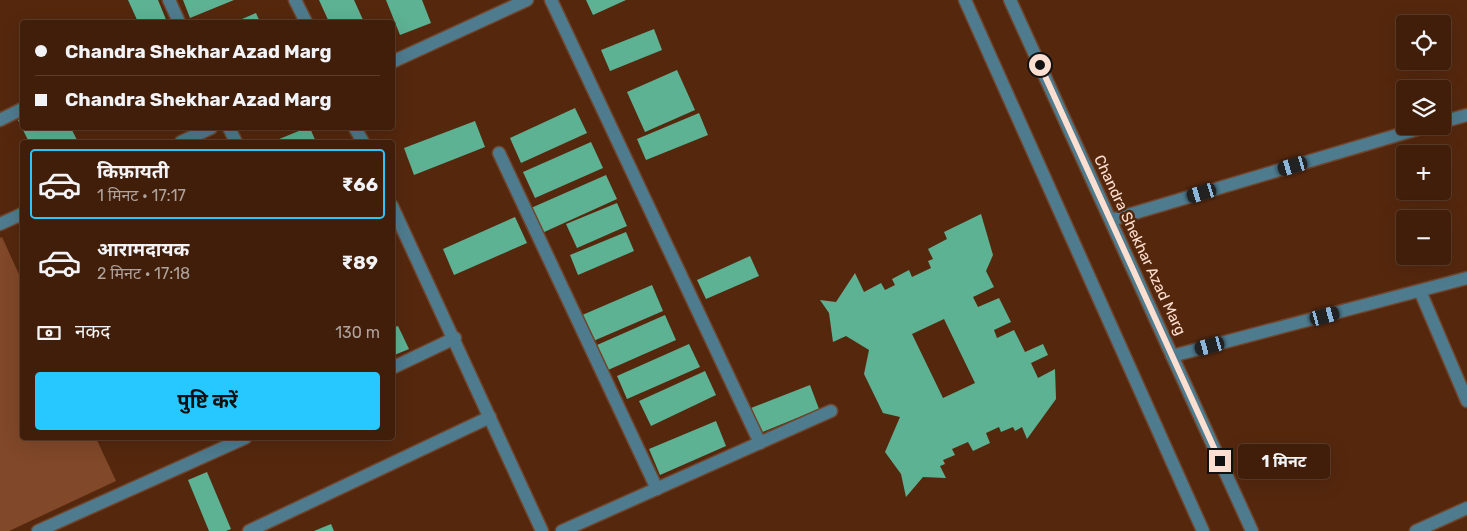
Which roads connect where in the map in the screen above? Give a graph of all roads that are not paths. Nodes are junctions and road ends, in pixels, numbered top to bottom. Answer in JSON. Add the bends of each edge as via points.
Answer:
{"nodes":[{"id":1,"x":169,"y":0,"type":"edge"},
{"id":2,"x":295,"y":0,"type":"edge"},
{"id":3,"x":527,"y":0,"type":"edge"},
{"id":4,"x":552,"y":0,"type":"edge"},
{"id":5,"x":965,"y":0,"type":"edge"},
{"id":6,"x":1010,"y":0,"type":"edge"},
{"id":7,"x":178,"y":20,"type":"edge"},
{"id":8,"x":305,"y":20,"type":"edge"},
{"id":9,"x":395,"y":61,"type":"edge"},
{"id":10,"x":20,"y":111,"type":"edge"},
{"id":11,"x":1467,"y":115,"type":"edge"},
{"id":12,"x":1451,"y":119,"type":"edge"},
{"id":13,"x":0,"y":120,"type":"edge"},
{"id":14,"x":206,"y":130,"type":"edge"},
{"id":15,"x":1398,"y":135,"type":"edge"},
{"id":16,"x":185,"y":140,"type":"edge"},
{"id":17,"x":499,"y":153,"type":"dead end"},
{"id":18,"x":395,"y":212,"type":"edge"},
{"id":19,"x":20,"y":215,"type":"edge"},
{"id":20,"x":1111,"y":220,"type":"junction"},
{"id":21,"x":0,"y":224,"type":"edge"},
{"id":22,"x":1467,"y":278,"type":"edge"},
{"id":23,"x":1420,"y":291,"type":"junction"},
{"id":24,"x":455,"y":338,"type":"junction"},
{"id":25,"x":1172,"y":356,"type":"junction"},
{"id":26,"x":395,"y":367,"type":"edge"},
{"id":27,"x":1467,"y":400,"type":"edge"},
{"id":28,"x":831,"y":411,"type":"dead end"},
{"id":29,"x":490,"y":417,"type":"junction"},
{"id":30,"x":241,"y":440,"type":"edge"},
{"id":31,"x":760,"y":443,"type":"junction"},
{"id":32,"x":657,"y":489,"type":"junction"},
{"id":33,"x":1467,"y":508,"type":"edge"},
{"id":34,"x":38,"y":531,"type":"edge"},
{"id":35,"x":250,"y":531,"type":"edge"},
{"id":36,"x":542,"y":531,"type":"edge"},
{"id":37,"x":562,"y":531,"type":"edge"},
{"id":38,"x":1203,"y":531,"type":"edge"},
{"id":39,"x":1252,"y":531,"type":"edge"},
{"id":40,"x":1416,"y":531,"type":"edge"}],
"edges":[{"from":1,"to":7,"type":"street"},
{"from":2,"to":8,"type":"street"},
{"from":3,"to":9,"type":"street"},
{"from":4,"to":31,"type":"street"},
{"from":5,"to":38,"type":"street"},
{"from":6,"to":20,"type":"street","name":"Chandra Shekhar Azad Marg"},
{"from":10,"to":13,"type":"street"},
{"from":11,"to":12,"type":"street"},
{"from":14,"to":16,"type":"street"},
{"from":15,"to":20,"type":"street"},
{"from":17,"to":32,"type":"street"},
{"from":18,"to":24,"type":"street"},
{"from":19,"to":21,"type":"street"},
{"from":20,"to":25,"type":"street","name":"Chandra Shekhar Azad Marg"},
{"from":22,"to":23,"type":"street"},
{"from":23,"to":25,"type":"street"},
{"from":23,"to":27,"type":"street"},
{"from":24,"to":26,"type":"street"},
{"from":24,"to":29,"type":"street"},
{"from":25,"to":39,"type":"street","name":"Chandra Shekhar Azad Marg"},
{"from":28,"to":31,"type":"street"},
{"from":29,"to":35,"type":"street"},
{"from":29,"to":36,"type":"street"},
{"from":30,"to":34,"type":"street"},
{"from":31,"to":32,"type":"street"},
{"from":32,"to":37,"type":"street"},
{"from":33,"to":40,"type":"street"}]}
